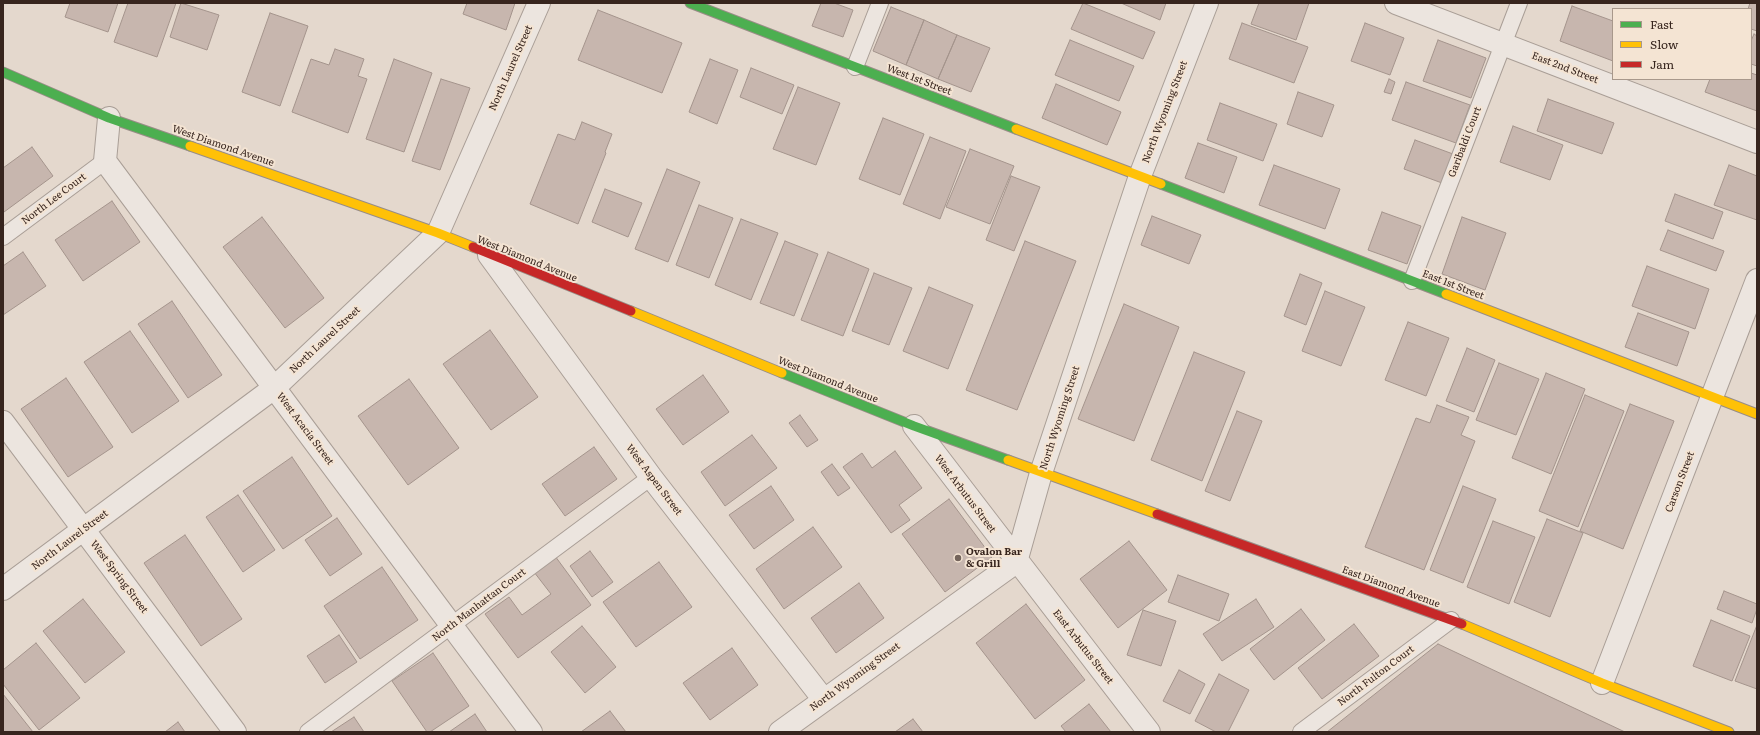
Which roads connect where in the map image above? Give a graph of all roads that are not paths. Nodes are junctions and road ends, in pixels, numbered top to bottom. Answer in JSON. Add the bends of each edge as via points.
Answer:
{"nodes":[{"id":1,"x":539,"y":3,"type":"edge"},
{"id":2,"x":690,"y":3,"type":"edge"},
{"id":3,"x":880,"y":3,"type":"edge"},
{"id":4,"x":1207,"y":3,"type":"edge"},
{"id":5,"x":1396,"y":3,"type":"edge"},
{"id":6,"x":1518,"y":3,"type":"edge"},
{"id":7,"x":1503,"y":44,"type":"junction"},
{"id":8,"x":855,"y":67,"type":"junction"},
{"id":9,"x":3,"y":72,"type":"edge"},
{"id":10,"x":109,"y":118,"type":"junction"},
{"id":11,"x":1757,"y":142,"type":"edge"},
{"id":12,"x":105,"y":161,"type":"junction"},
{"id":13,"x":1140,"y":176,"type":"junction"},
{"id":14,"x":438,"y":234,"type":"junction"},
{"id":15,"x":3,"y":237,"type":"edge"},
{"id":16,"x":489,"y":255,"type":"junction"},
{"id":17,"x":1757,"y":280,"type":"edge"},
{"id":18,"x":1412,"y":281,"type":"junction"},
{"id":19,"x":274,"y":388,"type":"junction"},
{"id":20,"x":1712,"y":397,"type":"junction"},
{"id":21,"x":1757,"y":414,"type":"edge"},
{"id":22,"x":3,"y":422,"type":"edge"},
{"id":23,"x":914,"y":426,"type":"junction"},
{"id":24,"x":1041,"y":473,"type":"junction"},
{"id":25,"x":651,"y":478,"type":"junction"},
{"id":26,"x":83,"y":530,"type":"junction"},
{"id":27,"x":1016,"y":562,"type":"junction"},
{"id":28,"x":3,"y":589,"type":"edge"},
{"id":29,"x":1451,"y":620,"type":"junction"},
{"id":30,"x":451,"y":626,"type":"junction"},
{"id":31,"x":1602,"y":683,"type":"junction"},
{"id":32,"x":824,"y":700,"type":"junction"},
{"id":33,"x":235,"y":732,"type":"edge"},
{"id":34,"x":308,"y":732,"type":"edge"},
{"id":35,"x":531,"y":732,"type":"edge"},
{"id":36,"x":780,"y":732,"type":"edge"},
{"id":37,"x":1149,"y":732,"type":"edge"},
{"id":38,"x":1301,"y":732,"type":"edge"},
{"id":39,"x":1729,"y":732,"type":"edge"}],
"edges":[{"from":1,"to":14,"type":"street","name":"North Laurel Street"},
{"from":2,"to":8,"type":"street","name":"West 1st Street"},
{"from":3,"to":8,"type":"lane"},
{"from":4,"to":13,"type":"street","name":"North Wyoming Street"},
{"from":5,"to":7,"type":"street","name":"East 2nd Street"},
{"from":6,"to":7,"type":"lane","name":"Garibaldi Court"},
{"from":7,"to":11,"type":"street","name":"East 2nd Street"},
{"from":7,"to":18,"type":"lane","name":"Garibaldi Court"},
{"from":8,"to":13,"type":"street","name":"West 1st Street"},
{"from":9,"to":10,"type":"street","name":"West Diamond Avenue"},
{"from":10,"to":12,"type":"street"},
{"from":10,"to":14,"type":"street","name":"West Diamond Avenue"},
{"from":12,"to":15,"type":"lane","name":"North Lee Court"},
{"from":12,"to":19,"type":"street","name":"West Acacia Street"},
{"from":13,"to":18,"type":"street","name":"East 1st Street"},
{"from":13,"to":24,"type":"street","name":"North Wyoming Street"},
{"from":14,"to":16,"type":"street","name":"West Diamond Avenue"},
{"from":14,"to":19,"type":"street","name":"North Laurel Street"},
{"from":16,"to":23,"type":"street","name":"West Diamond Avenue"},
{"from":16,"to":25,"type":"street","name":"West Aspen Street"},
{"from":17,"to":20,"type":"street","name":"Carson Street"},
{"from":18,"to":20,"type":"street","name":"East 1st Street"},
{"from":19,"to":26,"type":"street","name":"North Laurel Street"},
{"from":19,"to":30,"type":"street","name":"West Acacia Street"},
{"from":20,"to":21,"type":"street","name":"East 1st Street"},
{"from":20,"to":31,"type":"street","name":"Carson Street"},
{"from":22,"to":26,"type":"street","name":"West Spring Street"},
{"from":23,"to":24,"type":"street","name":"West Diamond Avenue"},
{"from":23,"to":27,"type":"street","name":"West Arbutus Street"},
{"from":24,"to":27,"type":"street","name":"North Wyoming Street"},
{"from":24,"to":29,"type":"street","name":"East Diamond Avenue"},
{"from":25,"to":30,"type":"lane","name":"North Manhattan Court"},
{"from":25,"to":32,"type":"street","name":"West Aspen Street"},
{"from":26,"to":28,"type":"street","name":"North Laurel Street"},
{"from":26,"to":33,"type":"street","name":"West Spring Street"},
{"from":27,"to":32,"type":"street","name":"North Wyoming Street"},
{"from":27,"to":37,"type":"street","name":"East Arbutus Street"},
{"from":29,"to":31,"type":"street","name":"East Diamond Avenue"},
{"from":29,"to":38,"type":"lane","name":"North Fulton Court"},
{"from":30,"to":34,"type":"lane","name":"North Manhattan Court"},
{"from":30,"to":35,"type":"street","name":"West Acacia Street"},
{"from":31,"to":39,"type":"street","name":"East Diamond Avenue"},
{"from":32,"to":36,"type":"street","name":"North Wyoming Street"}]}
